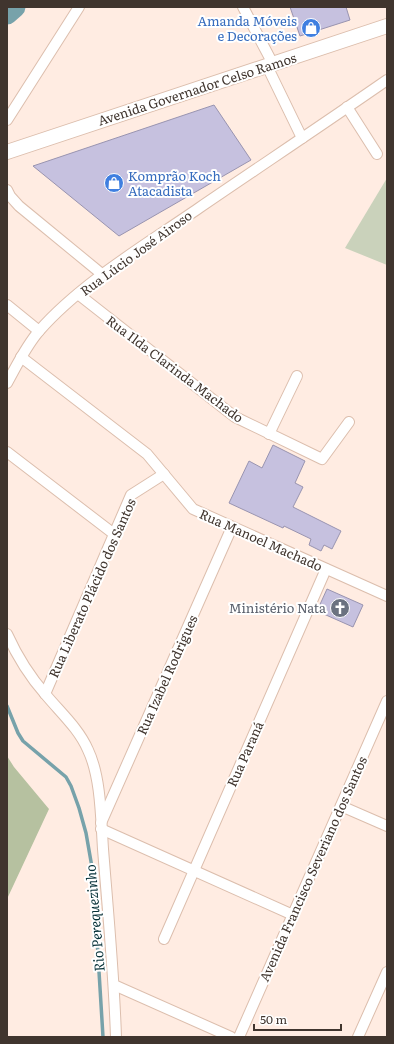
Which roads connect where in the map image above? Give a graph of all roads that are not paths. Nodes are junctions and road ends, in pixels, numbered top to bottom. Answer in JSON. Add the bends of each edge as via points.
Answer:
{"nodes":[{"id":1,"x":79,"y":7,"type":"edge"},
{"id":2,"x":243,"y":7,"type":"edge"},
{"id":3,"x":387,"y":26,"type":"edge"},
{"id":4,"x":270,"y":65,"type":"junction"},
{"id":5,"x":387,"y":80,"type":"edge"},
{"id":6,"x":347,"y":107,"type":"junction"},
{"id":7,"x":7,"y":120,"type":"edge"},
{"id":8,"x":302,"y":138,"type":"junction"},
{"id":9,"x":7,"y":152,"type":"edge"},
{"id":10,"x":378,"y":154,"type":"dead end"},
{"id":11,"x":7,"y":190,"type":"edge"},
{"id":12,"x":103,"y":275,"type":"junction"},
{"id":13,"x":78,"y":294,"type":"junction"},
{"id":14,"x":7,"y":305,"type":"edge"},
{"id":15,"x":39,"y":331,"type":"junction"},
{"id":16,"x":21,"y":357,"type":"junction"},
{"id":17,"x":296,"y":376,"type":"dead end"},
{"id":18,"x":7,"y":382,"type":"edge"},
{"id":19,"x":349,"y":422,"type":"dead end"},
{"id":20,"x":269,"y":434,"type":"junction"},
{"id":21,"x":7,"y":452,"type":"edge"},
{"id":22,"x":164,"y":474,"type":"junction"},
{"id":23,"x":232,"y":526,"type":"junction"},
{"id":24,"x":114,"y":534,"type":"junction"},
{"id":25,"x":326,"y":569,"type":"junction"},
{"id":26,"x":387,"y":596,"type":"edge"},
{"id":27,"x":7,"y":634,"type":"edge"},
{"id":28,"x":45,"y":694,"type":"junction"},
{"id":29,"x":387,"y":701,"type":"edge"},
{"id":30,"x":341,"y":806,"type":"junction"},
{"id":31,"x":101,"y":826,"type":"junction"},
{"id":32,"x":387,"y":826,"type":"edge"},
{"id":33,"x":194,"y":871,"type":"junction"},
{"id":34,"x":293,"y":915,"type":"junction"},
{"id":35,"x":164,"y":940,"type":"dead end"},
{"id":36,"x":387,"y":972,"type":"edge"},
{"id":37,"x":114,"y":985,"type":"junction"},
{"id":38,"x":116,"y":1037,"type":"edge"},
{"id":39,"x":232,"y":1037,"type":"edge"},
{"id":40,"x":239,"y":1037,"type":"edge"},
{"id":41,"x":358,"y":1037,"type":"edge"}],
"edges":[{"from":1,"to":7,"type":"street"},
{"from":2,"to":4,"type":"street"},
{"from":3,"to":4,"type":"main road","name":"Avenida Governador Celso Ramos"},
{"from":4,"to":8,"type":"street"},
{"from":4,"to":9,"type":"main road","name":"Avenida Governador Celso Ramos"},
{"from":5,"to":6,"type":"street","name":"Rua Lúcio José Airoso"},
{"from":6,"to":8,"type":"street","name":"Rua Lúcio José Airoso"},
{"from":6,"to":10,"type":"street"},
{"from":8,"to":12,"type":"street","name":"Rua Lúcio José Airoso"},
{"from":11,"to":12,"type":"street","via":[[19,206]]},
{"from":12,"to":13,"type":"street","name":"Rua Lúcio José Airoso"},
{"from":13,"to":15,"type":"street","name":"Rua Lúcio José Airoso"},
{"from":13,"to":20,"type":"street","name":"Rua Ilda Clarinda Machado","via":[[235,417]]},
{"from":14,"to":15,"type":"street"},
{"from":15,"to":16,"type":"street","name":"Rua Lúcio José Airoso"},
{"from":16,"to":18,"type":"street","name":"Rua Lúcio José Airoso"},
{"from":16,"to":22,"type":"street","name":"Rua Manoel Machado","via":[[147,454]]},
{"from":17,"to":20,"type":"street"},
{"from":19,"to":20,"type":"street","name":"Rua Ilda Clarinda Machado","via":[[322,459]]},
{"from":21,"to":24,"type":"street"},
{"from":22,"to":23,"type":"street","name":"Rua Manoel Machado","via":[[194,509]]},
{"from":22,"to":24,"type":"street","name":"Rua Liberato Plácido dos Santos","via":[[131,495]]},
{"from":23,"to":25,"type":"street","name":"Rua Manoel Machado"},
{"from":23,"to":31,"type":"street","name":"Rua Izabel Rodrigues"},
{"from":24,"to":28,"type":"street","name":"Rua Liberato Plácido dos Santos"},
{"from":25,"to":26,"type":"street","name":"Rua Manoel Machado"},
{"from":25,"to":33,"type":"street","name":"Rua Paraná"},
{"from":27,"to":28,"type":"street","via":[[21,661]]},
{"from":28,"to":31,"type":"street","via":[[71,724],[89,751],[97,781]]},
{"from":29,"to":30,"type":"street","name":"Avenida Francisco Severiano dos Santos"},
{"from":30,"to":32,"type":"street"},
{"from":30,"to":34,"type":"street","name":"Avenida Francisco Severiano dos Santos"},
{"from":31,"to":33,"type":"street"},
{"from":31,"to":37,"type":"street"},
{"from":33,"to":34,"type":"street"},
{"from":33,"to":35,"type":"street","name":"Rua Paraná"},
{"from":34,"to":40,"type":"street","name":"Avenida Francisco Severiano dos Santos"},
{"from":36,"to":41,"type":"street"},
{"from":37,"to":38,"type":"street"},
{"from":37,"to":39,"type":"street"}]}
